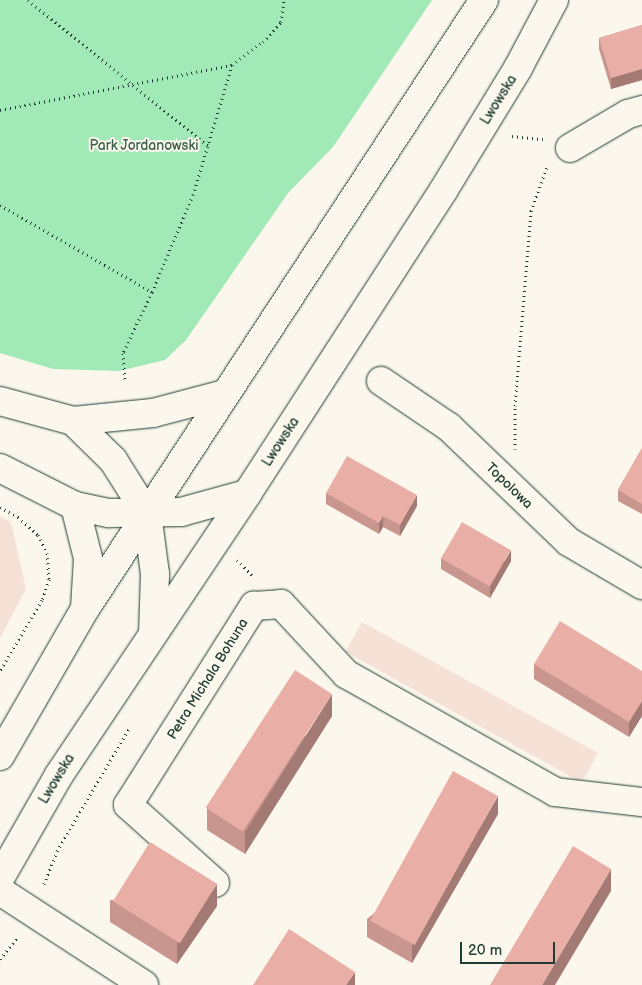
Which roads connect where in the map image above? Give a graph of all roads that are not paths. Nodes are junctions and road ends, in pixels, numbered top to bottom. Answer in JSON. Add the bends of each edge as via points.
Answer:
{"nodes":[{"id":1,"x":484,"y":0,"type":"edge"},
{"id":2,"x":554,"y":0,"type":"edge"},
{"id":3,"x":642,"y":110,"type":"edge"},
{"id":4,"x":570,"y":148,"type":"road end"},
{"id":5,"x":381,"y":381,"type":"dead end"},
{"id":6,"x":225,"y":394,"type":"junction"},
{"id":7,"x":0,"y":401,"type":"edge"},
{"id":8,"x":73,"y":422,"type":"junction"},
{"id":9,"x":0,"y":468,"type":"edge"},
{"id":10,"x":247,"y":494,"type":"junction"},
{"id":11,"x":75,"y":506,"type":"junction"},
{"id":12,"x":147,"y":514,"type":"junction"},
{"id":13,"x":642,"y":584,"type":"edge"},
{"id":14,"x":85,"y":608,"type":"junction"},
{"id":15,"x":154,"y":634,"type":"junction"},
{"id":16,"x":0,"y":756,"type":"edge"},
{"id":17,"x":642,"y":802,"type":"edge"},
{"id":18,"x":0,"y":878,"type":"edge"},
{"id":19,"x":215,"y":883,"type":"edge"},
{"id":20,"x":0,"y":891,"type":"edge"},
{"id":21,"x":144,"y":985,"type":"edge"}],
"edges":[{"from":1,"to":6,"type":"main road"},
{"from":2,"to":10,"type":"main road","name":"Lwowska","via":[[518,68],[443,191]]},
{"from":3,"to":4,"type":"main road","via":[[628,114]]},
{"from":5,"to":13,"type":"main road","name":"Topolowa","via":[[450,427],[570,542]]},
{"from":6,"to":8,"type":"main road","via":[[153,413]]},
{"from":6,"to":12,"type":"main road"},
{"from":7,"to":8,"type":"main road"},
{"from":8,"to":12,"type":"main road","via":[[113,460]]},
{"from":9,"to":11,"type":"main road"},
{"from":10,"to":12,"type":"main road","via":[[181,512]]},
{"from":10,"to":15,"type":"main road","name":"Lwowska"},
{"from":11,"to":12,"type":"main road","via":[[110,513]]},
{"from":11,"to":14,"type":"main road","via":[[88,558]]},
{"from":12,"to":14,"type":"main road"},
{"from":12,"to":15,"type":"main road","via":[[155,574]]},
{"from":14,"to":16,"type":"main road"},
{"from":15,"to":18,"type":"main road","name":"Lwowska","via":[[59,775]]},
{"from":17,"to":19,"type":"main road","name":"Petra Michala Bohuna","via":[[555,792],[346,674],[281,604],[254,606],[128,805]]},
{"from":20,"to":21,"type":"main road"}]}
